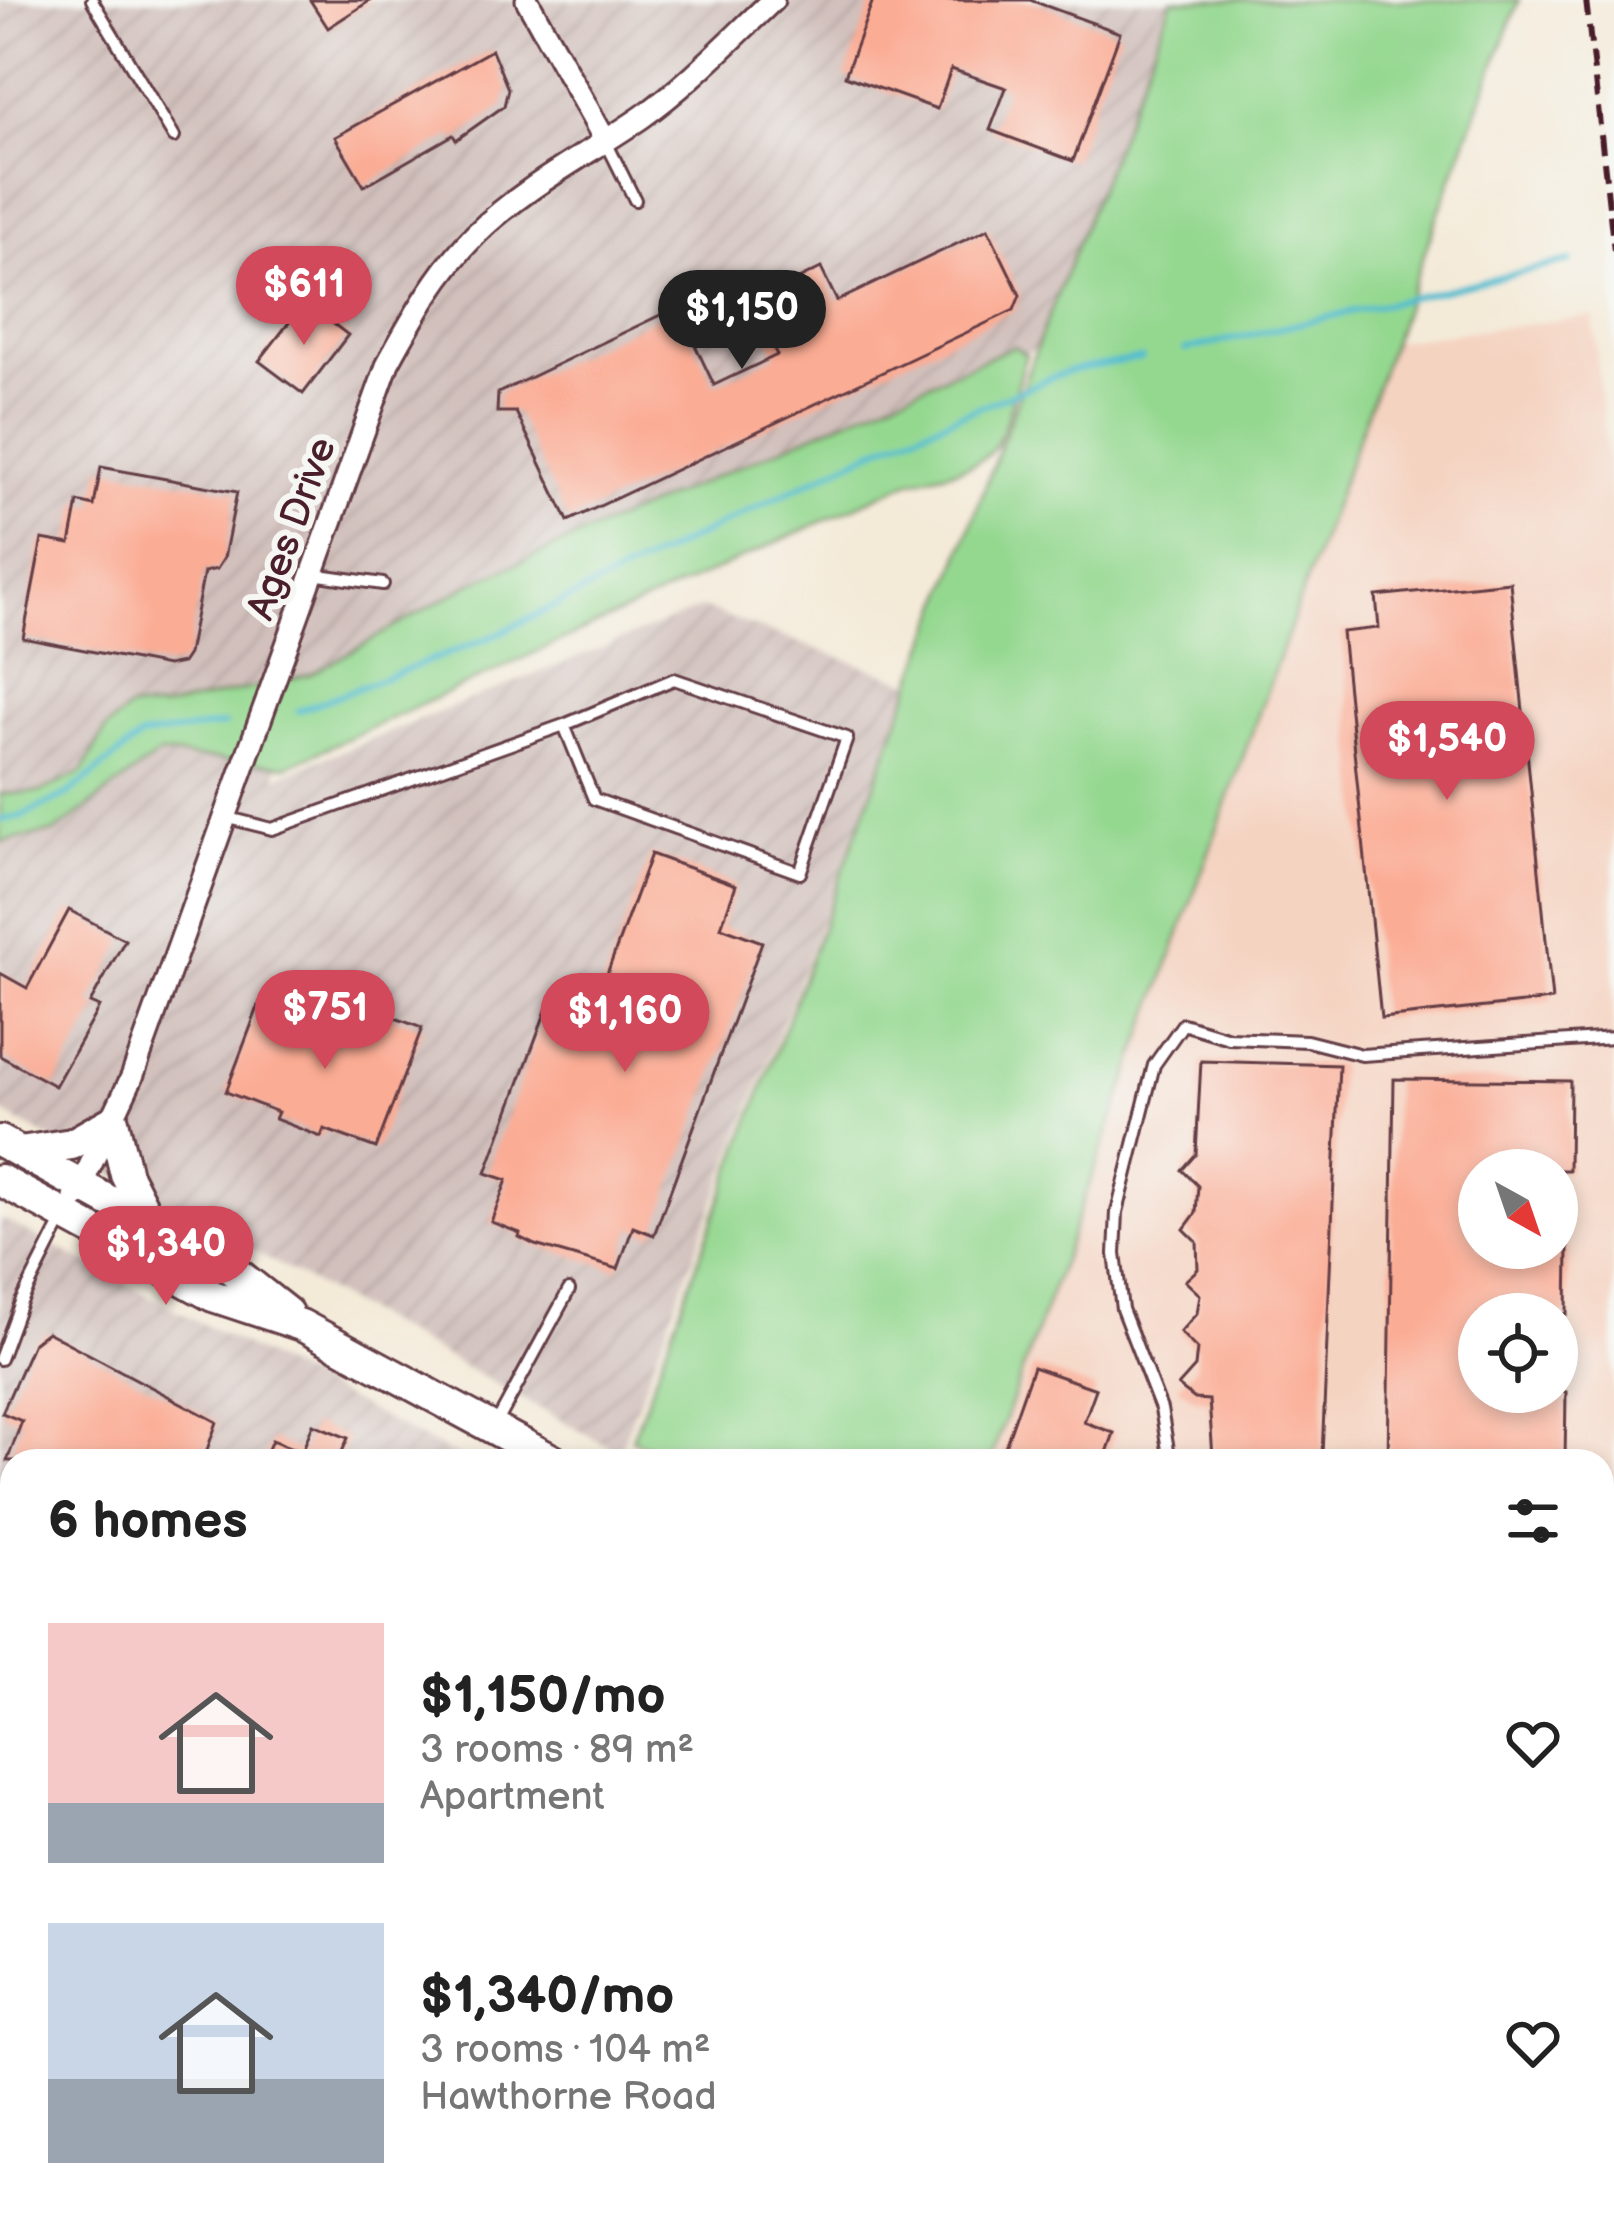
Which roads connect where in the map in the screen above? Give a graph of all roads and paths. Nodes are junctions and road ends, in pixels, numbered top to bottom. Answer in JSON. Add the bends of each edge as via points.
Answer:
{"nodes":[{"id":1,"x":92,"y":0,"type":"edge"},
{"id":2,"x":527,"y":0,"type":"edge"},
{"id":3,"x":773,"y":0,"type":"edge"},
{"id":4,"x":175,"y":137,"type":"dead end"},
{"id":5,"x":604,"y":140,"type":"junction"},
{"id":6,"x":635,"y":200,"type":"dead end"},
{"id":7,"x":312,"y":574,"type":"junction"},
{"id":8,"x":383,"y":584,"type":"dead end"},
{"id":9,"x":563,"y":725,"type":"junction"},
{"id":10,"x":225,"y":817,"type":"junction"},
{"id":11,"x":1614,"y":1038,"type":"edge"},
{"id":12,"x":113,"y":1121,"type":"junction"},
{"id":13,"x":10,"y":1147,"type":"edge"},
{"id":14,"x":0,"y":1180,"type":"edge"},
{"id":15,"x":83,"y":1186,"type":"junction"},
{"id":16,"x":64,"y":1216,"type":"junction"},
{"id":17,"x":151,"y":1224,"type":"junction"},
{"id":18,"x":568,"y":1290,"type":"dead end"},
{"id":19,"x":301,"y":1324,"type":"junction"},
{"id":20,"x":0,"y":1358,"type":"edge"},
{"id":21,"x":494,"y":1428,"type":"junction"},
{"id":22,"x":532,"y":1449,"type":"edge"},
{"id":23,"x":1168,"y":1449,"type":"edge"}],
"edges":[{"from":1,"to":4,"type":"lane"},
{"from":2,"to":5,"type":"street"},
{"from":3,"to":5,"type":"street","name":"Ages Drive","via":[[644,115]]},
{"from":5,"to":6,"type":"lane"},
{"from":5,"to":7,"type":"street","name":"Ages Drive","via":[[477,233],[442,273],[388,363]]},
{"from":7,"to":8,"type":"lane"},
{"from":7,"to":10,"type":"street","name":"Ages Drive"},
{"from":9,"to":9,"type":"lane","via":[[674,679],[847,738],[800,873],[593,799]]},
{"from":9,"to":10,"type":"lane","via":[[272,829]]},
{"from":10,"to":12,"type":"street","name":"Ages Drive"},
{"from":11,"to":23,"type":"lane","via":[[1362,1055],[1306,1041],[1229,1038],[1184,1024],[1154,1065],[1117,1212],[1115,1254],[1122,1309]]},
{"from":12,"to":13,"type":"main road","via":[[72,1144]]},
{"from":12,"to":15,"type":"street","name":"Ages Drive"},
{"from":12,"to":17,"type":"main road","via":[[126,1175]]},
{"from":13,"to":15,"type":"main road"},
{"from":14,"to":16,"type":"main road"},
{"from":15,"to":16,"type":"street","name":"Ages Drive"},
{"from":15,"to":17,"type":"main road"},
{"from":16,"to":19,"type":"main road","via":[[213,1296]]},
{"from":16,"to":20,"type":"lane"},
{"from":17,"to":19,"type":"main road","via":[[230,1268]]},
{"from":18,"to":21,"type":"lane"},
{"from":19,"to":21,"type":"main road"},
{"from":21,"to":22,"type":"main road"}]}
